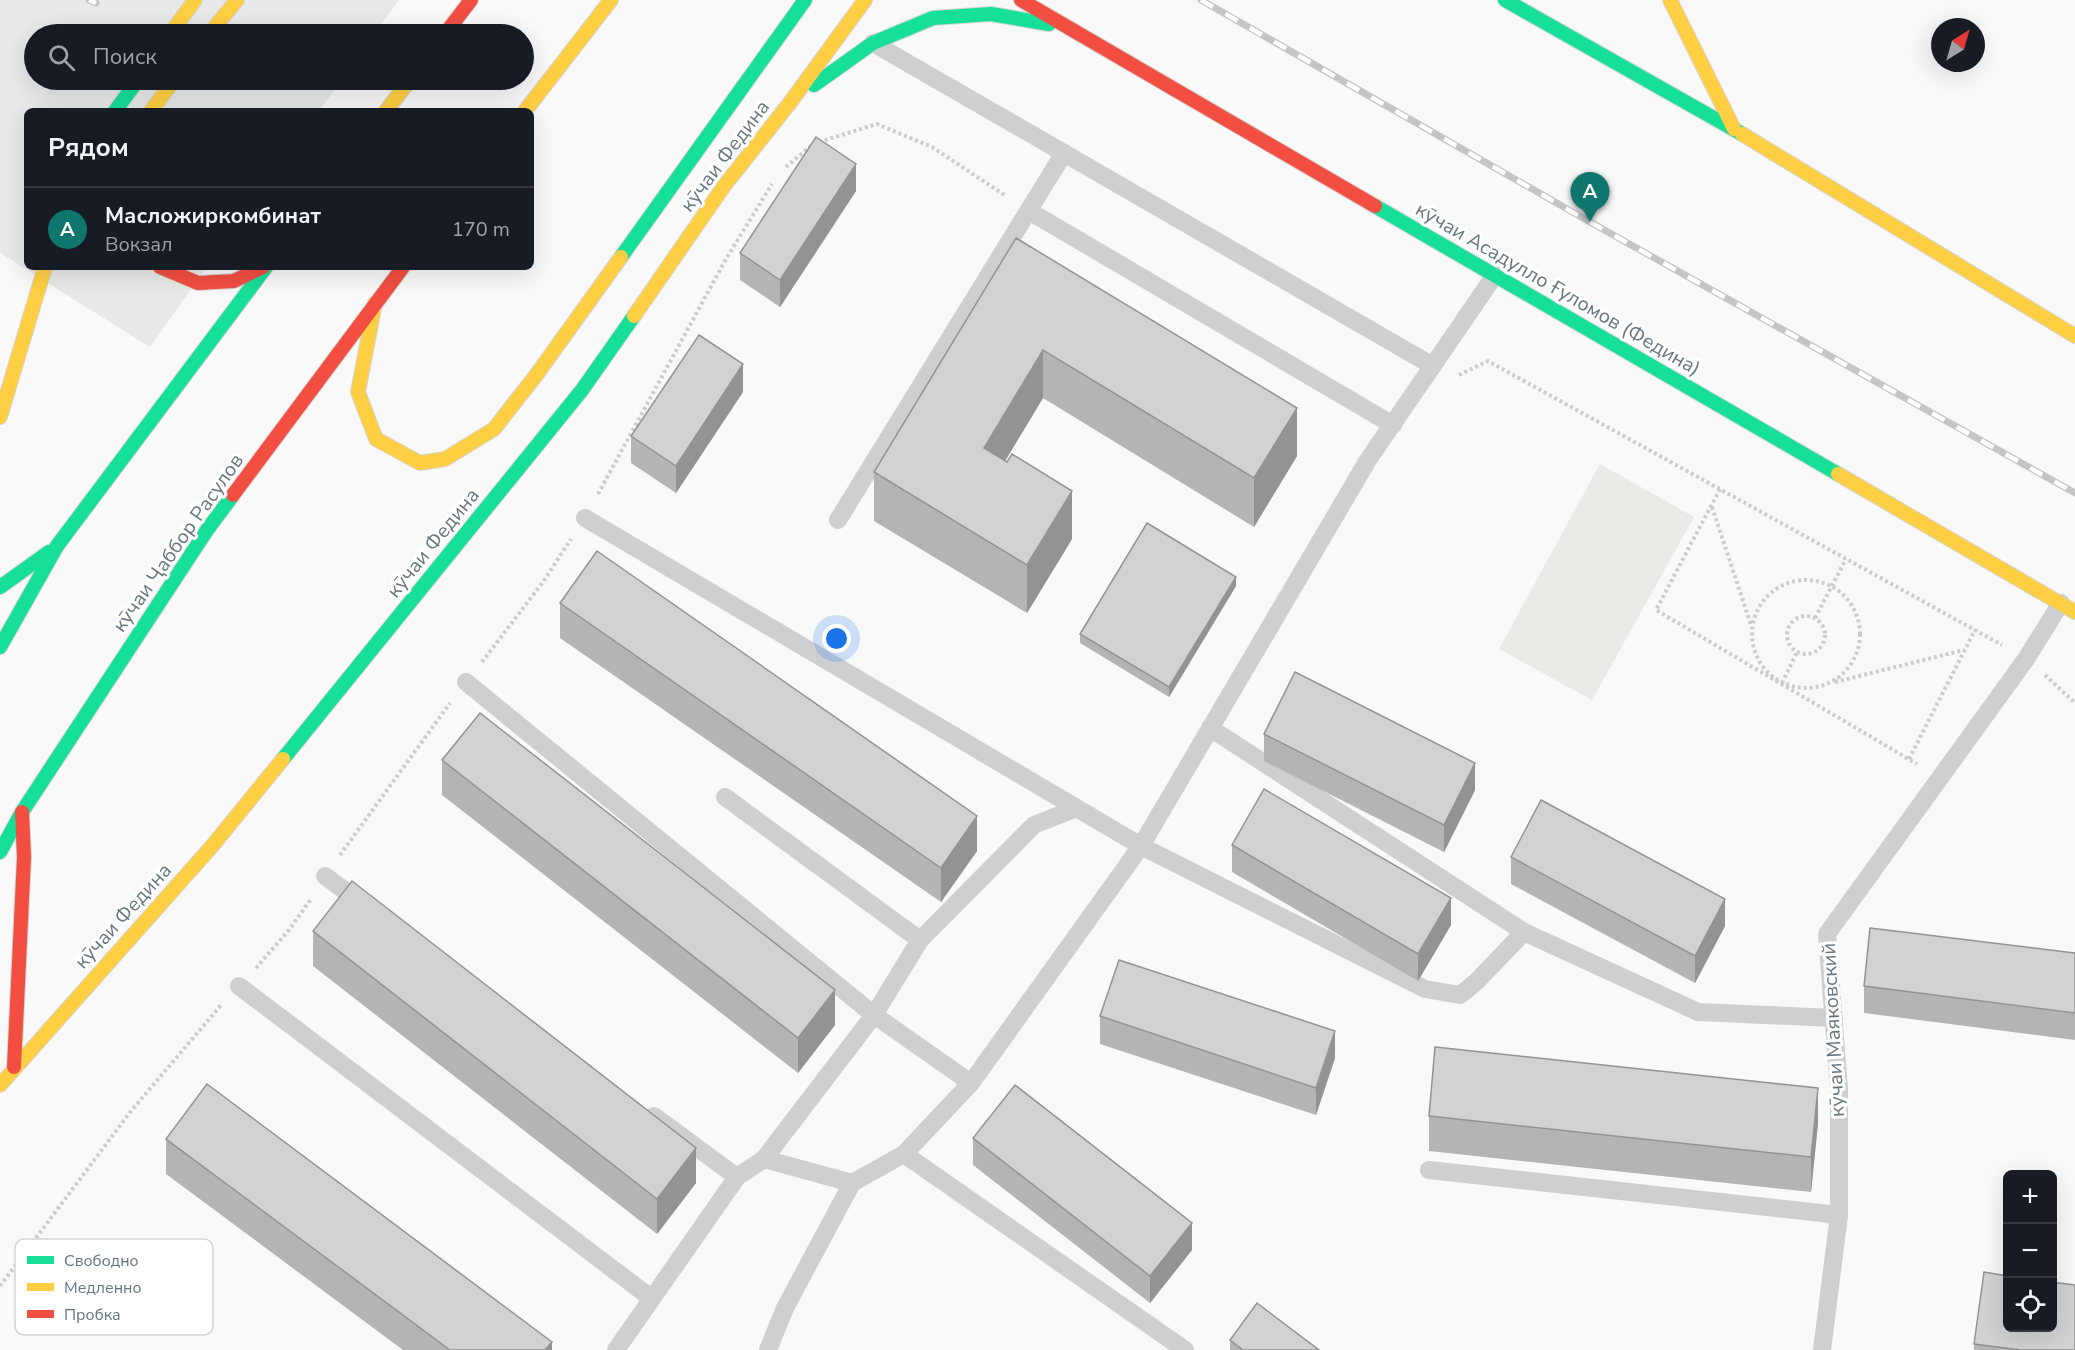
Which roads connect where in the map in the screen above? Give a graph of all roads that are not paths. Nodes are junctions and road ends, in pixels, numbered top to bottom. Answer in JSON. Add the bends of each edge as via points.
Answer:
{"nodes":[{"id":1,"x":195,"y":0,"type":"edge"},
{"id":2,"x":237,"y":0,"type":"edge"},
{"id":3,"x":471,"y":0,"type":"edge"},
{"id":4,"x":611,"y":0,"type":"edge"},
{"id":5,"x":805,"y":0,"type":"edge"},
{"id":6,"x":865,"y":0,"type":"edge"},
{"id":7,"x":1022,"y":0,"type":"edge"},
{"id":8,"x":1505,"y":0,"type":"edge"},
{"id":9,"x":1670,"y":0,"type":"edge"},
{"id":10,"x":1547,"y":4,"type":"dead end"},
{"id":11,"x":1529,"y":14,"type":"junction"},
{"id":12,"x":177,"y":24,"type":"edge"},
{"id":13,"x":217,"y":24,"type":"edge"},
{"id":14,"x":453,"y":24,"type":"edge"},
{"id":15,"x":1068,"y":27,"type":"junction"},
{"id":16,"x":873,"y":43,"type":"junction"},
{"id":17,"x":131,"y":90,"type":"edge"},
{"id":18,"x":167,"y":90,"type":"edge"},
{"id":19,"x":402,"y":90,"type":"edge"},
{"id":20,"x":789,"y":104,"type":"junction"},
{"id":21,"x":117,"y":108,"type":"edge"},
{"id":22,"x":153,"y":108,"type":"edge"},
{"id":23,"x":388,"y":108,"type":"edge"},
{"id":24,"x":527,"y":108,"type":"edge"},
{"id":25,"x":1734,"y":129,"type":"junction"},
{"id":26,"x":1064,"y":153,"type":"junction"},
{"id":27,"x":1029,"y":211,"type":"junction"},
{"id":28,"x":44,"y":270,"type":"edge"},
{"id":29,"x":167,"y":270,"type":"edge"},
{"id":30,"x":258,"y":270,"type":"edge"},
{"id":31,"x":263,"y":270,"type":"edge"},
{"id":32,"x":401,"y":270,"type":"edge"},
{"id":33,"x":1494,"y":275,"type":"junction"},
{"id":34,"x":375,"y":303,"type":"junction"},
{"id":35,"x":2075,"y":313,"type":"edge"},
{"id":36,"x":2069,"y":333,"type":"edge"},
{"id":37,"x":1433,"y":366,"type":"junction"},
{"id":38,"x":0,"y":417,"type":"edge"},
{"id":39,"x":1393,"y":425,"type":"junction"},
{"id":40,"x":585,"y":518,"type":"road end"},
{"id":41,"x":838,"y":520,"type":"dead end"},
{"id":42,"x":57,"y":546,"type":"junction"},
{"id":43,"x":0,"y":587,"type":"edge"},
{"id":44,"x":2068,"y":607,"type":"edge"},
{"id":45,"x":0,"y":647,"type":"edge"},
{"id":46,"x":466,"y":682,"type":"road end"},
{"id":47,"x":1210,"y":728,"type":"junction"},
{"id":48,"x":725,"y":797,"type":"dead end"},
{"id":49,"x":1077,"y":808,"type":"junction"},
{"id":50,"x":22,"y":812,"type":"junction"},
{"id":51,"x":1141,"y":846,"type":"junction"},
{"id":52,"x":0,"y":852,"type":"edge"},
{"id":53,"x":326,"y":876,"type":"road end"},
{"id":54,"x":373,"y":911,"type":"edge"},
{"id":55,"x":1524,"y":932,"type":"junction"},
{"id":56,"x":920,"y":940,"type":"junction"},
{"id":57,"x":239,"y":986,"type":"road end"},
{"id":58,"x":874,"y":1016,"type":"junction"},
{"id":59,"x":1834,"y":1018,"type":"junction"},
{"id":60,"x":14,"y":1067,"type":"junction"},
{"id":61,"x":971,"y":1083,"type":"junction"},
{"id":62,"x":0,"y":1085,"type":"edge"},
{"id":63,"x":641,"y":1107,"type":"edge"},
{"id":64,"x":904,"y":1154,"type":"junction"},
{"id":65,"x":765,"y":1159,"type":"junction"},
{"id":66,"x":1429,"y":1170,"type":"dead end"},
{"id":67,"x":737,"y":1177,"type":"junction"},
{"id":68,"x":852,"y":1183,"type":"junction"},
{"id":69,"x":1839,"y":1215,"type":"junction"},
{"id":70,"x":651,"y":1298,"type":"junction"},
{"id":71,"x":616,"y":1350,"type":"edge"},
{"id":72,"x":768,"y":1350,"type":"edge"},
{"id":73,"x":1185,"y":1350,"type":"edge"},
{"id":74,"x":1822,"y":1350,"type":"edge"}],
"edges":[{"from":1,"to":12,"type":"street"},
{"from":2,"to":13,"type":"street"},
{"from":3,"to":14,"type":"street"},
{"from":4,"to":24,"type":"street"},
{"from":5,"to":34,"type":"street","via":[[494,429],[446,459],[420,463],[376,439],[358,392]]},
{"from":6,"to":20,"type":"street","name":"кӯчаи Федина"},
{"from":7,"to":15,"type":"street","name":"кӯчаи Асадулло Ғуломов (Федина)"},
{"from":8,"to":11,"type":"street"},
{"from":9,"to":25,"type":"street"},
{"from":10,"to":11,"type":"street"},
{"from":11,"to":25,"type":"street"},
{"from":15,"to":16,"type":"street","via":[[990,14],[933,18]]},
{"from":15,"to":33,"type":"street","name":"кӯчаи Асадулло Ғуломов (Федина)"},
{"from":16,"to":20,"type":"street"},
{"from":16,"to":26,"type":"lane"},
{"from":17,"to":21,"type":"street"},
{"from":18,"to":22,"type":"street"},
{"from":19,"to":23,"type":"street"},
{"from":20,"to":60,"type":"street","name":"кӯчаи Федина","via":[[724,186],[582,390],[213,845]]},
{"from":25,"to":36,"type":"street"},
{"from":26,"to":27,"type":"lane"},
{"from":26,"to":37,"type":"lane"},
{"from":27,"to":39,"type":"lane"},
{"from":27,"to":41,"type":"lane"},
{"from":28,"to":38,"type":"street"},
{"from":29,"to":30,"type":"street","via":[[198,283],[234,281]]},
{"from":31,"to":42,"type":"street"},
{"from":32,"to":34,"type":"street","name":"кӯчаи Ҷаббор Расулов"},
{"from":33,"to":37,"type":"lane"},
{"from":33,"to":44,"type":"street","name":"кӯчаи Асадулло Ғуломов (Федина)"},
{"from":34,"to":50,"type":"street","name":"кӯчаи Ҷаббор Расулов","via":[[207,530]]},
{"from":35,"to":36,"type":"lane"},
{"from":37,"to":39,"type":"lane"},
{"from":39,"to":47,"type":"lane","via":[[1368,460]]},
{"from":40,"to":49,"type":"lane"},
{"from":42,"to":43,"type":"street"},
{"from":42,"to":45,"type":"street"},
{"from":44,"to":59,"type":"lane","name":"кӯчаи Маяковский","via":[[1827,934]]},
{"from":46,"to":58,"type":"lane"},
{"from":47,"to":51,"type":"lane"},
{"from":47,"to":55,"type":"lane"},
{"from":48,"to":56,"type":"lane"},
{"from":49,"to":51,"type":"lane"},
{"from":49,"to":56,"type":"lane","via":[[1034,825]]},
{"from":50,"to":52,"type":"street","name":"кӯчаи Ҷаббор Расулов"},
{"from":50,"to":60,"type":"street","via":[[24,857]]},
{"from":51,"to":55,"type":"lane","via":[[1425,989],[1460,995]]},
{"from":51,"to":61,"type":"lane"},
{"from":53,"to":54,"type":"lane"},
{"from":55,"to":59,"type":"lane","via":[[1698,1012]]},
{"from":56,"to":58,"type":"lane"},
{"from":57,"to":70,"type":"lane"},
{"from":58,"to":61,"type":"lane"},
{"from":58,"to":65,"type":"lane"},
{"from":59,"to":69,"type":"lane","name":"кӯчаи Маяковский","via":[[1839,1089]]},
{"from":60,"to":62,"type":"street","name":"кӯчаи Федина"},
{"from":61,"to":64,"type":"lane"},
{"from":63,"to":67,"type":"lane"},
{"from":64,"to":68,"type":"lane"},
{"from":64,"to":73,"type":"lane"},
{"from":65,"to":67,"type":"lane"},
{"from":65,"to":68,"type":"lane"},
{"from":66,"to":69,"type":"lane"},
{"from":67,"to":70,"type":"lane"},
{"from":68,"to":72,"type":"lane","via":[[785,1308]]},
{"from":69,"to":74,"type":"lane","name":"кӯчаи Маяковский"},
{"from":70,"to":71,"type":"lane"}]}
